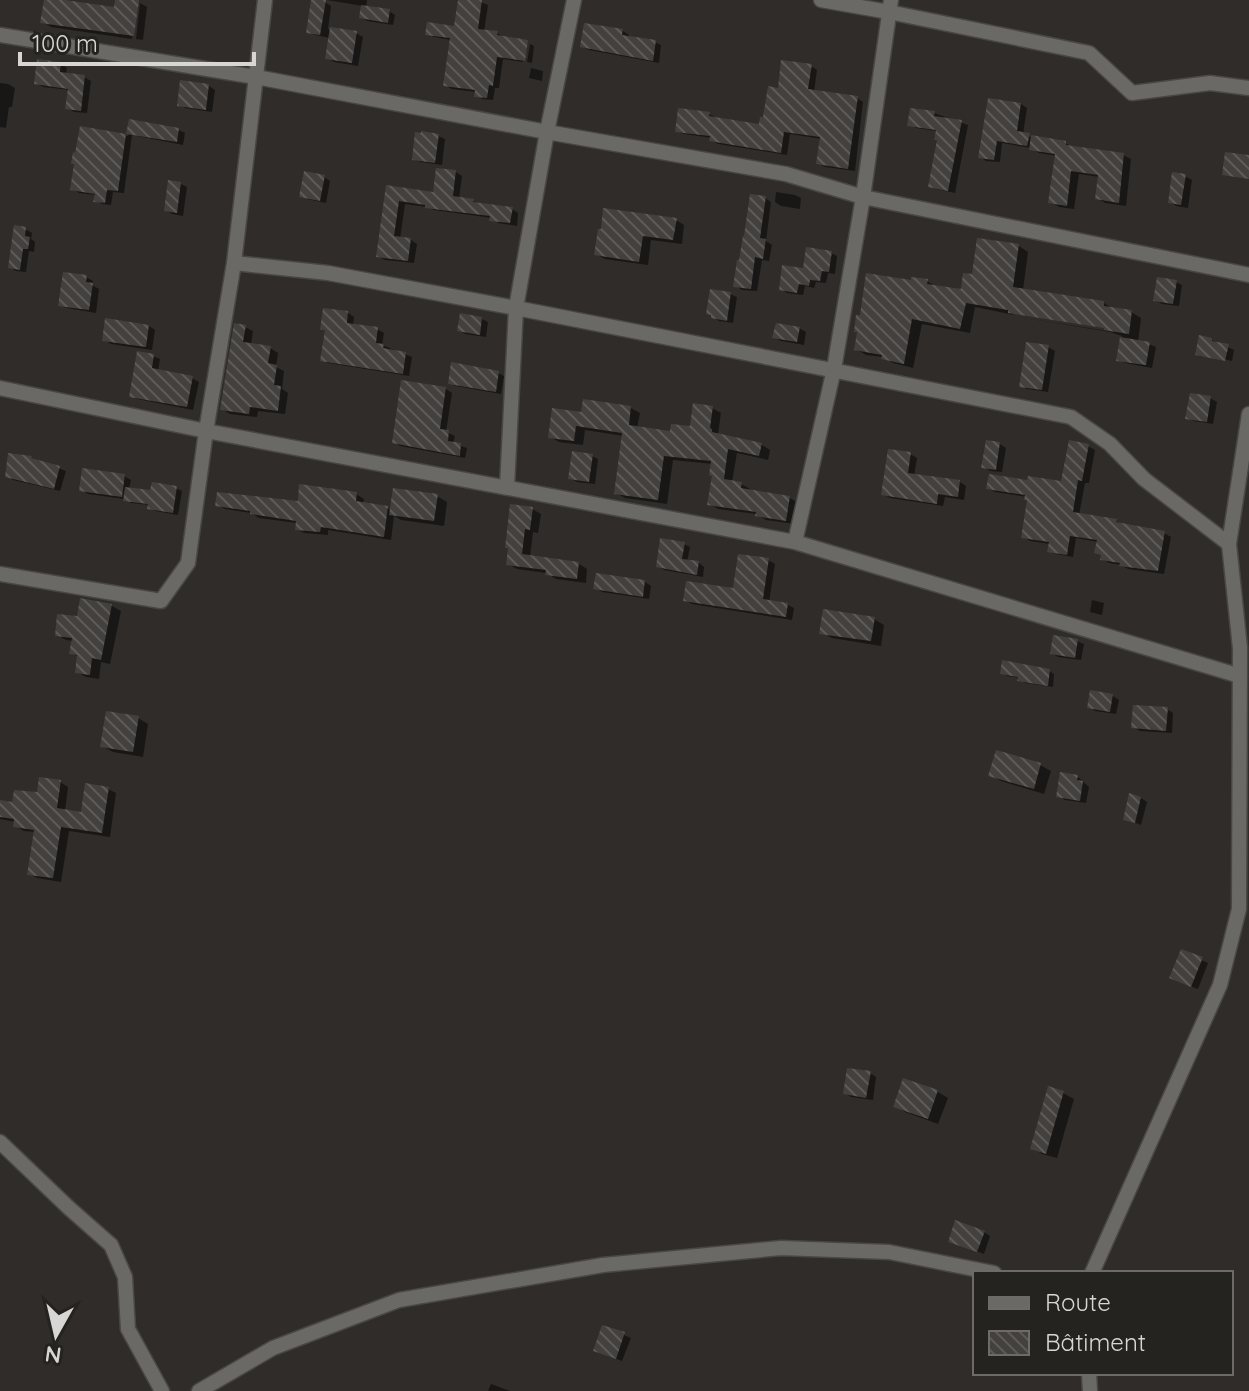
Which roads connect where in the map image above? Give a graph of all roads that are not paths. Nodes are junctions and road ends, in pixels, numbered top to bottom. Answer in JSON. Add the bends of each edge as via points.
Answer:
{"nodes":[{"id":1,"x":265,"y":0,"type":"edge"},
{"id":2,"x":574,"y":0,"type":"edge"},
{"id":3,"x":821,"y":0,"type":"edge"},
{"id":4,"x":890,"y":6,"type":"edge"},
{"id":5,"x":0,"y":35,"type":"edge"},
{"id":6,"x":256,"y":77,"type":"junction"},
{"id":7,"x":1249,"y":88,"type":"edge"},
{"id":8,"x":547,"y":132,"type":"junction"},
{"id":9,"x":863,"y":197,"type":"junction"},
{"id":10,"x":234,"y":263,"type":"junction"},
{"id":11,"x":1249,"y":275,"type":"edge"},
{"id":12,"x":516,"y":308,"type":"junction"},
{"id":13,"x":834,"y":369,"type":"junction"},
{"id":14,"x":0,"y":388,"type":"edge"},
{"id":15,"x":1249,"y":414,"type":"edge"},
{"id":16,"x":206,"y":431,"type":"junction"},
{"id":17,"x":507,"y":487,"type":"junction"},
{"id":18,"x":795,"y":542,"type":"junction"},
{"id":19,"x":1229,"y":544,"type":"junction"},
{"id":20,"x":0,"y":574,"type":"edge"},
{"id":21,"x":1240,"y":676,"type":"junction"},
{"id":22,"x":0,"y":1142,"type":"edge"},
{"id":23,"x":984,"y":1271,"type":"edge"},
{"id":24,"x":1093,"y":1271,"type":"edge"},
{"id":25,"x":162,"y":1391,"type":"edge"},
{"id":26,"x":199,"y":1391,"type":"edge"}],
"edges":[{"from":1,"to":6,"type":"street"},
{"from":2,"to":8,"type":"street"},
{"from":3,"to":4,"type":"street"},
{"from":4,"to":7,"type":"street","via":[[1089,53],[1132,93],[1210,83]]},
{"from":4,"to":9,"type":"street"},
{"from":5,"to":6,"type":"street"},
{"from":6,"to":8,"type":"street"},
{"from":6,"to":10,"type":"street"},
{"from":8,"to":9,"type":"street","via":[[786,174]]},
{"from":8,"to":12,"type":"street"},
{"from":9,"to":11,"type":"street"},
{"from":9,"to":13,"type":"street"},
{"from":10,"to":12,"type":"street","via":[[328,273]]},
{"from":10,"to":16,"type":"street"},
{"from":12,"to":13,"type":"street"},
{"from":12,"to":17,"type":"street"},
{"from":13,"to":18,"type":"street"},
{"from":13,"to":19,"type":"street","via":[[1071,417]]},
{"from":14,"to":16,"type":"street"},
{"from":15,"to":19,"type":"street"},
{"from":16,"to":17,"type":"street"},
{"from":16,"to":20,"type":"street","via":[[188,563],[161,601]]},
{"from":17,"to":18,"type":"street"},
{"from":18,"to":21,"type":"street"},
{"from":19,"to":21,"type":"street"},
{"from":21,"to":24,"type":"street","via":[[1239,909],[1220,985]]},
{"from":22,"to":25,"type":"street","via":[[111,1245],[125,1277],[128,1329]]},
{"from":23,"to":26,"type":"street","via":[[889,1252],[781,1248],[603,1265],[399,1300],[273,1348]]}]}
